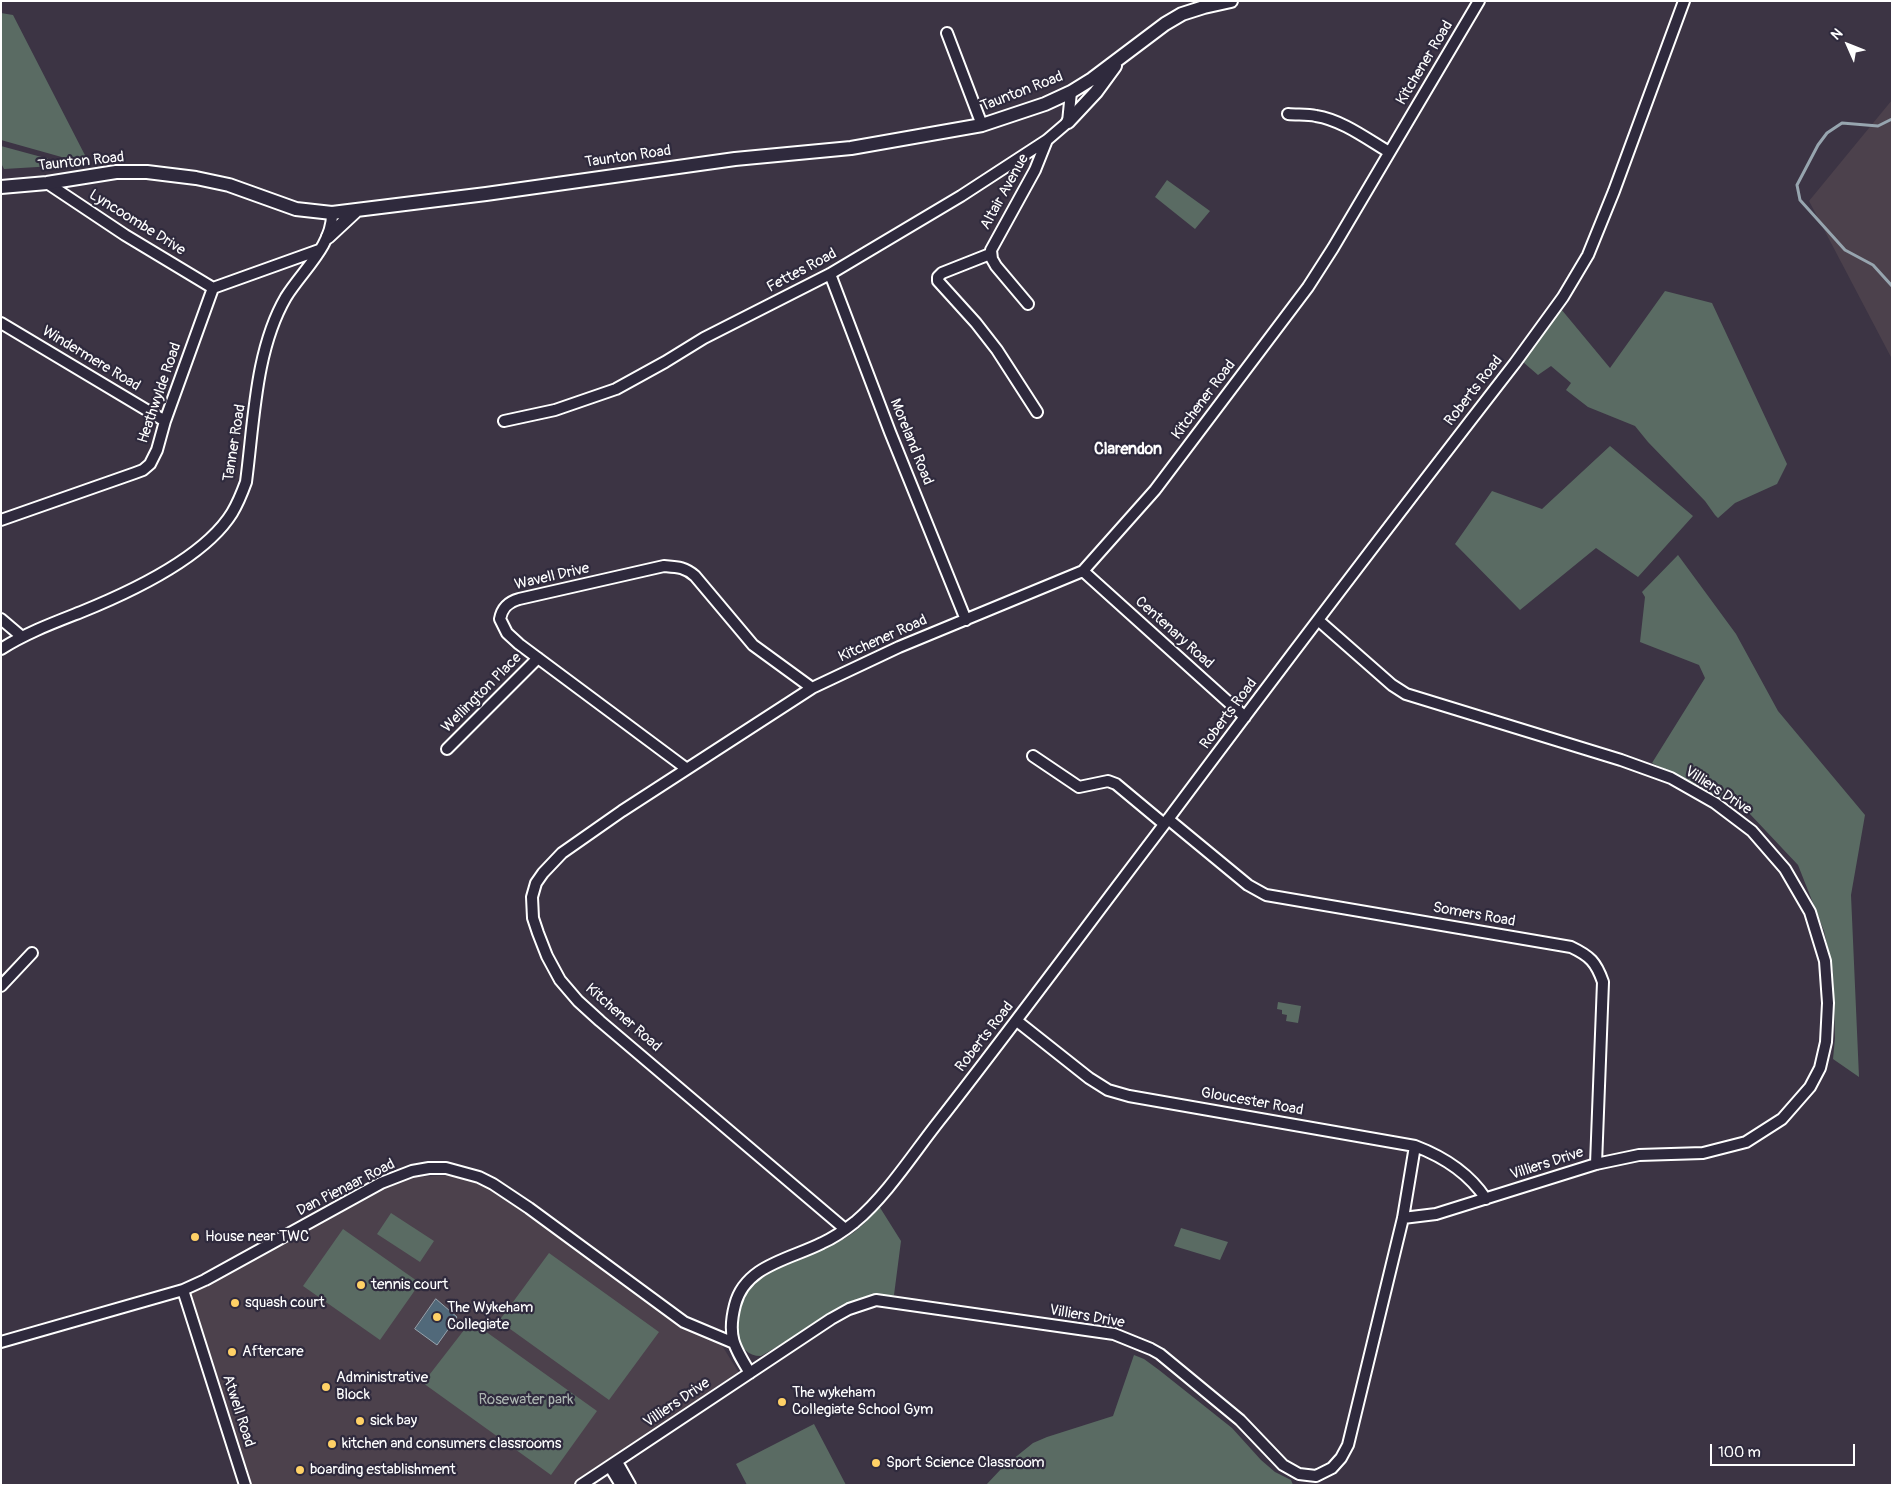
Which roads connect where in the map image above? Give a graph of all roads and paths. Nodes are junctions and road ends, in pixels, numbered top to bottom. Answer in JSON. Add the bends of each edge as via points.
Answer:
{"nodes":[{"id":1,"x":1231,"y":1,"type":"edge"},
{"id":2,"x":1479,"y":1,"type":"edge"},
{"id":3,"x":1684,"y":1,"type":"edge"},
{"id":4,"x":947,"y":32,"type":"dead end"},
{"id":5,"x":1121,"y":58,"type":"junction"},
{"id":6,"x":1071,"y":92,"type":"junction"},
{"id":7,"x":1288,"y":114,"type":"dead end"},
{"id":8,"x":1068,"y":122,"type":"junction"},
{"id":9,"x":982,"y":126,"type":"junction"},
{"id":10,"x":1047,"y":140,"type":"junction"},
{"id":11,"x":1389,"y":152,"type":"junction"},
{"id":12,"x":47,"y":183,"type":"junction"},
{"id":13,"x":1,"y":187,"type":"edge"},
{"id":14,"x":357,"y":210,"type":"junction"},
{"id":15,"x":332,"y":213,"type":"junction"},
{"id":16,"x":328,"y":237,"type":"junction"},
{"id":17,"x":320,"y":249,"type":"junction"},
{"id":18,"x":990,"y":254,"type":"junction"},
{"id":19,"x":830,"y":274,"type":"junction"},
{"id":20,"x":213,"y":288,"type":"junction"},
{"id":21,"x":1028,"y":304,"type":"dead end"},
{"id":22,"x":1,"y":323,"type":"edge"},
{"id":23,"x":1037,"y":412,"type":"dead end"},
{"id":24,"x":165,"y":421,"type":"junction"},
{"id":25,"x":504,"y":421,"type":"dead end"},
{"id":26,"x":1,"y":520,"type":"edge"},
{"id":27,"x":1083,"y":571,"type":"junction"},
{"id":28,"x":1,"y":619,"type":"edge"},
{"id":29,"x":966,"y":620,"type":"junction"},
{"id":30,"x":1318,"y":620,"type":"junction"},
{"id":31,"x":21,"y":636,"type":"junction"},
{"id":32,"x":1,"y":649,"type":"edge"},
{"id":33,"x":538,"y":658,"type":"junction"},
{"id":34,"x":812,"y":688,"type":"junction"},
{"id":35,"x":1245,"y":717,"type":"junction"},
{"id":36,"x":447,"y":749,"type":"dead end"},
{"id":37,"x":1033,"y":756,"type":"dead end"},
{"id":38,"x":687,"y":769,"type":"junction"},
{"id":39,"x":1166,"y":821,"type":"junction"},
{"id":40,"x":32,"y":953,"type":"dead end"},
{"id":41,"x":1,"y":986,"type":"edge"},
{"id":42,"x":1017,"y":1021,"type":"junction"},
{"id":43,"x":1415,"y":1146,"type":"junction"},
{"id":44,"x":1596,"y":1164,"type":"junction"},
{"id":45,"x":1486,"y":1199,"type":"junction"},
{"id":46,"x":1403,"y":1218,"type":"junction"},
{"id":47,"x":844,"y":1229,"type":"junction"},
{"id":48,"x":183,"y":1290,"type":"junction"},
{"id":49,"x":1,"y":1342,"type":"edge"},
{"id":50,"x":734,"y":1343,"type":"junction"},
{"id":51,"x":750,"y":1373,"type":"junction"},
{"id":52,"x":613,"y":1464,"type":"junction"},
{"id":53,"x":245,"y":1485,"type":"edge"},
{"id":54,"x":581,"y":1485,"type":"edge"},
{"id":55,"x":621,"y":1485,"type":"edge"},
{"id":56,"x":630,"y":1485,"type":"edge"}],
"edges":[{"from":1,"to":5,"type":"street","name":"Taunton Road","via":[[1182,14]]},
{"from":2,"to":11,"type":"street","name":"Kitchener Road"},
{"from":3,"to":30,"type":"street","name":"Roberts Road","via":[[1588,255],[1563,298]]},
{"from":4,"to":9,"type":"street"},
{"from":5,"to":6,"type":"street","name":"Taunton Road"},
{"from":5,"to":8,"type":"street"},
{"from":6,"to":8,"type":"street"},
{"from":6,"to":9,"type":"street","name":"Taunton Road"},
{"from":7,"to":11,"type":"street","via":[[1316,116],[1330,121]]},
{"from":8,"to":10,"type":"street","name":"Fettes Road"},
{"from":9,"to":14,"type":"street","name":"Taunton Road","via":[[851,148],[726,160]]},
{"from":10,"to":18,"type":"street","name":"Altair Avenue","via":[[1035,170]]},
{"from":10,"to":19,"type":"street","name":"Fettes Road"},
{"from":11,"to":27,"type":"street","name":"Kitchener Road","via":[[1308,286],[1155,490]]},
{"from":12,"to":13,"type":"street","name":"Taunton Road"},
{"from":12,"to":15,"type":"street","name":"Taunton Road","via":[[116,172],[172,174],[229,185],[296,209]]},
{"from":12,"to":20,"type":"street","name":"Lyncoombe Drive"},
{"from":14,"to":15,"type":"street","name":"Taunton Road"},
{"from":14,"to":16,"type":"street"},
{"from":15,"to":16,"type":"street","name":"Tanner Road"},
{"from":16,"to":17,"type":"street","name":"Tanner Road"},
{"from":17,"to":20,"type":"street"},
{"from":17,"to":31,"type":"street","name":"Tanner Road","via":[[276,315],[268,338],[261,366],[246,482],[232,514],[192,553],[153,579]]},
{"from":18,"to":21,"type":"street","name":"Altair Avenue"},
{"from":18,"to":23,"type":"street","via":[[942,273],[938,281],[992,343]]},
{"from":19,"to":25,"type":"street","name":"Fettes Road","via":[[704,338],[616,389],[555,410]]},
{"from":19,"to":29,"type":"street","name":"Moreland Road"},
{"from":20,"to":24,"type":"street","name":"Heathwylde Road"},
{"from":22,"to":24,"type":"street","name":"Windermere Road"},
{"from":24,"to":26,"type":"street","name":"Heathwylde Road","via":[[153,460],[143,470]]},
{"from":27,"to":29,"type":"street","name":"Kitchener Road"},
{"from":27,"to":35,"type":"street","name":"Centenary Road"},
{"from":28,"to":31,"type":"street"},
{"from":29,"to":34,"type":"street","name":"Kitchener Road"},
{"from":30,"to":35,"type":"street","name":"Roberts Road"},
{"from":30,"to":44,"type":"street","name":"Villiers Drive","via":[[1406,694],[1622,760],[1671,778],[1715,803],[1752,832],[1785,869],[1810,912],[1825,961],[1828,1003],[1826,1042],[1820,1068],[1801,1098],[1782,1119],[1746,1142],[1702,1153],[1639,1155]]},
{"from":31,"to":32,"type":"street","name":"Tanner Road"},
{"from":33,"to":34,"type":"street","name":"Wavell Drive","via":[[503,626],[501,613],[510,602],[664,566],[680,567],[695,576],[753,645]]},
{"from":33,"to":36,"type":"street","name":"Wellington Place"},
{"from":33,"to":38,"type":"street","name":"Wavell Drive"},
{"from":34,"to":38,"type":"street","name":"Kitchener Road"},
{"from":35,"to":39,"type":"street","name":"Roberts Road"},
{"from":37,"to":39,"type":"street","name":"Somers Road","via":[[1079,788],[1108,781],[1116,784]]},
{"from":38,"to":47,"type":"street","name":"Kitchener Road","via":[[562,853],[536,883],[532,897],[533,918],[560,980],[578,1001]]},
{"from":39,"to":42,"type":"street","name":"Roberts Road"},
{"from":39,"to":44,"type":"street","name":"Somers Road","via":[[1248,885],[1266,895],[1571,947],[1587,955],[1598,967],[1603,982]]},
{"from":40,"to":41,"type":"street"},
{"from":42,"to":43,"type":"street","name":"Gloucester Road","via":[[1108,1090]]},
{"from":42,"to":47,"type":"street","name":"Roberts Road","via":[[882,1194]]},
{"from":43,"to":45,"type":"street","name":"Gloucester Road","via":[[1452,1164],[1479,1187]]},
{"from":43,"to":46,"type":"street","name":"Villiers Drive"},
{"from":44,"to":45,"type":"street","name":"Villiers Drive"},
{"from":45,"to":46,"type":"street","name":"Villiers Drive","via":[[1436,1214]]},
{"from":46,"to":51,"type":"street","name":"Villiers Drive","via":[[1348,1445],[1332,1468],[1316,1476],[1299,1474],[1283,1465],[1240,1420],[1160,1354],[1114,1334],[876,1300],[849,1309]]},
{"from":47,"to":50,"type":"street","name":"Roberts Road","via":[[821,1244],[761,1270],[751,1279],[736,1299],[730,1323]]},
{"from":48,"to":49,"type":"street","name":"Dan Pienaar Road"},
{"from":48,"to":50,"type":"street","name":"Dan Pienaar Road","via":[[381,1183],[412,1171],[446,1168],[493,1184],[684,1322]]},
{"from":48,"to":53,"type":"street","name":"Atwell Road"},
{"from":50,"to":51,"type":"street","name":"Roberts Road"},
{"from":51,"to":52,"type":"street","name":"Villiers Drive"},
{"from":52,"to":54,"type":"street","name":"Villiers Drive"},
{"from":52,"to":55,"type":"street"},
{"from":52,"to":56,"type":"street"}]}
